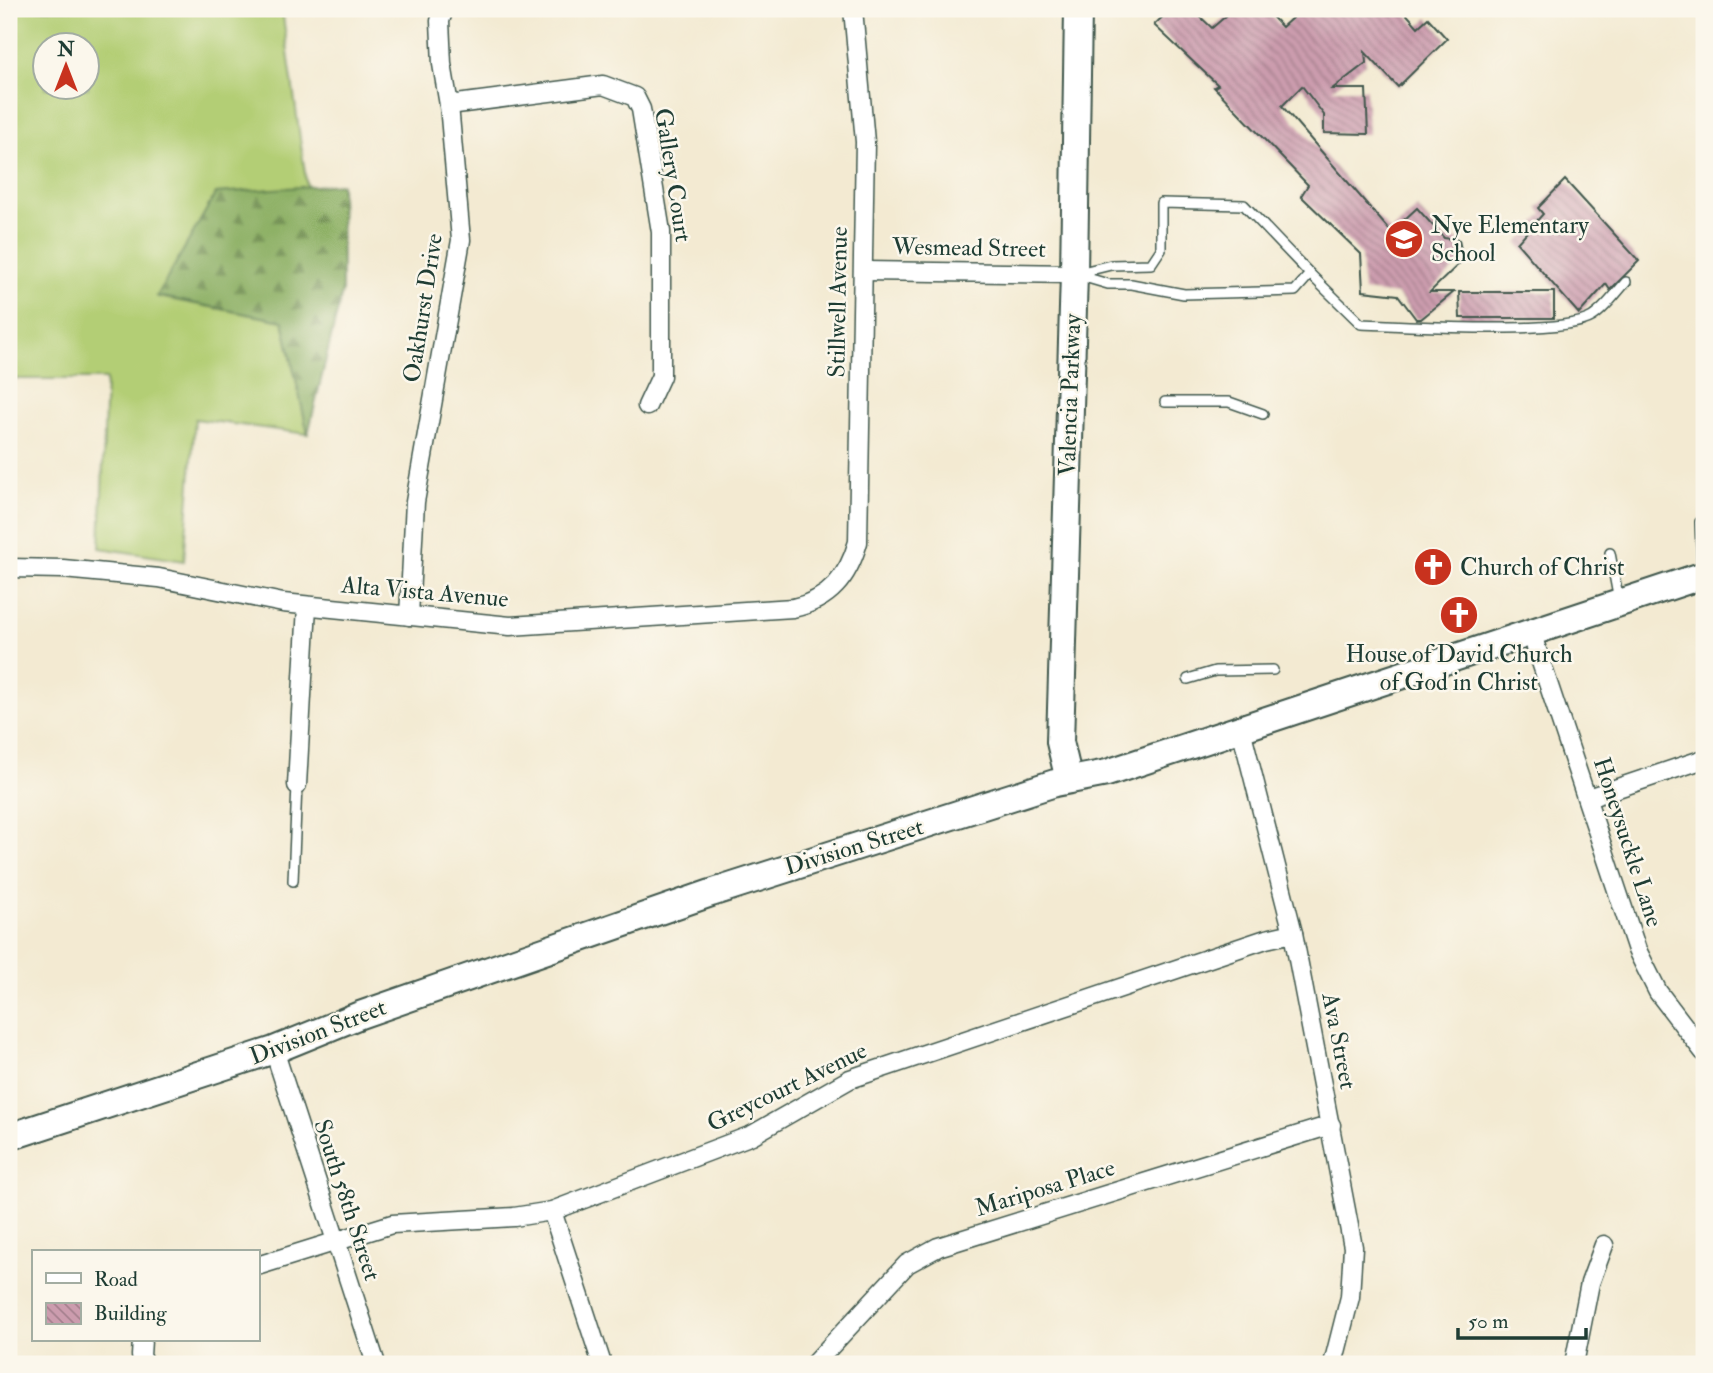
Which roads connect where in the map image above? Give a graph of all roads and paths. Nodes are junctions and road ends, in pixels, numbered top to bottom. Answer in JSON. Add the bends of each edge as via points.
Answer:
{"nodes":[{"id":1,"x":444,"y":9,"type":"edge"},
{"id":2,"x":853,"y":9,"type":"edge"},
{"id":3,"x":1078,"y":9,"type":"edge"},
{"id":4,"x":449,"y":106,"type":"junction"},
{"id":5,"x":864,"y":271,"type":"junction"},
{"id":6,"x":1074,"y":274,"type":"junction"},
{"id":7,"x":1310,"y":274,"type":"junction"},
{"id":8,"x":1626,"y":282,"type":"dead end"},
{"id":9,"x":1165,"y":402,"type":"dead end"},
{"id":10,"x":648,"y":406,"type":"dead end"},
{"id":11,"x":1263,"y":414,"type":"dead end"},
{"id":12,"x":1704,"y":520,"type":"edge"},
{"id":13,"x":1610,"y":553,"type":"dead end"},
{"id":14,"x":9,"y":568,"type":"edge"},
{"id":15,"x":1703,"y":575,"type":"edge"},
{"id":16,"x":834,"y":590,"type":"joint"},
{"id":17,"x":1620,"y":603,"type":"junction"},
{"id":18,"x":307,"y":606,"type":"junction"},
{"id":19,"x":409,"y":615,"type":"junction"},
{"id":20,"x":1531,"y":632,"type":"junction"},
{"id":21,"x":1273,"y":670,"type":"dead end"},
{"id":22,"x":1188,"y":679,"type":"dead end"},
{"id":23,"x":1241,"y":729,"type":"junction"},
{"id":24,"x":1704,"y":759,"type":"edge"},
{"id":25,"x":1069,"y":780,"type":"junction"},
{"id":26,"x":298,"y":785,"type":"joint"},
{"id":27,"x":1588,"y":798,"type":"junction"},
{"id":28,"x":293,"y":881,"type":"dead end"},
{"id":29,"x":1293,"y":933,"type":"junction"},
{"id":30,"x":1702,"y":1046,"type":"edge"},
{"id":31,"x":274,"y":1050,"type":"junction"},
{"id":32,"x":1331,"y":1125,"type":"junction"},
{"id":33,"x":9,"y":1137,"type":"edge"},
{"id":34,"x":551,"y":1211,"type":"junction"},
{"id":35,"x":335,"y":1242,"type":"junction"},
{"id":36,"x":1604,"y":1245,"type":"dead end"},
{"id":37,"x":259,"y":1265,"type":"edge"},
{"id":38,"x":142,"y":1342,"type":"edge"},
{"id":39,"x":145,"y":1364,"type":"edge"},
{"id":40,"x":376,"y":1364,"type":"edge"},
{"id":41,"x":602,"y":1364,"type":"edge"},
{"id":42,"x":814,"y":1364,"type":"edge"},
{"id":43,"x":1333,"y":1364,"type":"edge"},
{"id":44,"x":1574,"y":1364,"type":"edge"}],
"edges":[{"from":1,"to":4,"type":"street","name":"Oakhurst Drive","via":[[440,22],[442,64]]},
{"from":2,"to":5,"type":"street","name":"Stillwell Avenue","via":[[865,142]]},
{"from":3,"to":6,"type":"main road","name":"Valencia Parkway"},
{"from":4,"to":10,"type":"street","name":"Gallery Court","via":[[603,85],[635,97],[641,109],[661,233],[661,376]]},
{"from":4,"to":19,"type":"street","name":"Oakhurst Drive","via":[[461,240],[415,502]]},
{"from":5,"to":6,"type":"street","name":"Wesmead Street"},
{"from":5,"to":16,"type":"street","name":"Stillwell Avenue","via":[[858,542],[851,567]]},
{"from":6,"to":7,"type":"lane","via":[[1108,284],[1184,294],[1295,291]]},
{"from":6,"to":7,"type":"lane","via":[[1111,265],[1151,264],[1161,250],[1161,203],[1244,205]]},
{"from":6,"to":25,"type":"main road","name":"Valencia Parkway","via":[[1060,742]]},
{"from":7,"to":8,"type":"lane","via":[[1362,324],[1563,327],[1592,317]]},
{"from":9,"to":11,"type":"lane","via":[[1229,402]]},
{"from":12,"to":15,"type":"lane","via":[[1700,522]]},
{"from":13,"to":17,"type":"lane"},
{"from":14,"to":18,"type":"street","name":"Alta Vista Avenue","via":[[159,578]]},
{"from":15,"to":17,"type":"main road","name":"Division Street"},
{"from":16,"to":19,"type":"street","name":"Alta Vista Avenue","via":[[811,604],[793,608],[510,626]]},
{"from":17,"to":20,"type":"main road","name":"Division Street"},
{"from":18,"to":19,"type":"street","name":"Alta Vista Avenue"},
{"from":18,"to":26,"type":"street"},
{"from":20,"to":23,"type":"main road","name":"Division Street"},
{"from":20,"to":27,"type":"street","name":"Honeysuckle Lane"},
{"from":21,"to":22,"type":"lane","via":[[1215,671]]},
{"from":23,"to":25,"type":"main road","name":"Division Street","via":[[1107,773]]},
{"from":23,"to":29,"type":"street","name":"Ava Street"},
{"from":24,"to":27,"type":"street"},
{"from":25,"to":31,"type":"main road","name":"Division Street","via":[[710,893],[370,1011]]},
{"from":26,"to":28,"type":"lane"},
{"from":27,"to":30,"type":"street","name":"Honeysuckle Lane","via":[[1637,950],[1658,992]]},
{"from":29,"to":32,"type":"street","name":"Ava Street"},
{"from":29,"to":34,"type":"street","name":"Greycourt Avenue","via":[[850,1079],[752,1135]]},
{"from":31,"to":33,"type":"main road","name":"Division Street"},
{"from":31,"to":35,"type":"street","name":"South 58th Street"},
{"from":32,"to":42,"type":"street","name":"Mariposa Place","via":[[938,1247],[907,1264]]},
{"from":32,"to":43,"type":"street","name":"Ava Street","via":[[1353,1247],[1350,1297]]},
{"from":34,"to":35,"type":"street","name":"Greycourt Avenue","via":[[392,1224]]},
{"from":34,"to":41,"type":"street"},
{"from":35,"to":37,"type":"street","name":"Greycourt Avenue"},
{"from":35,"to":40,"type":"street","name":"South 58th Street"},
{"from":36,"to":44,"type":"street","via":[[1590,1283]]},
{"from":38,"to":39,"type":"street"}]}
